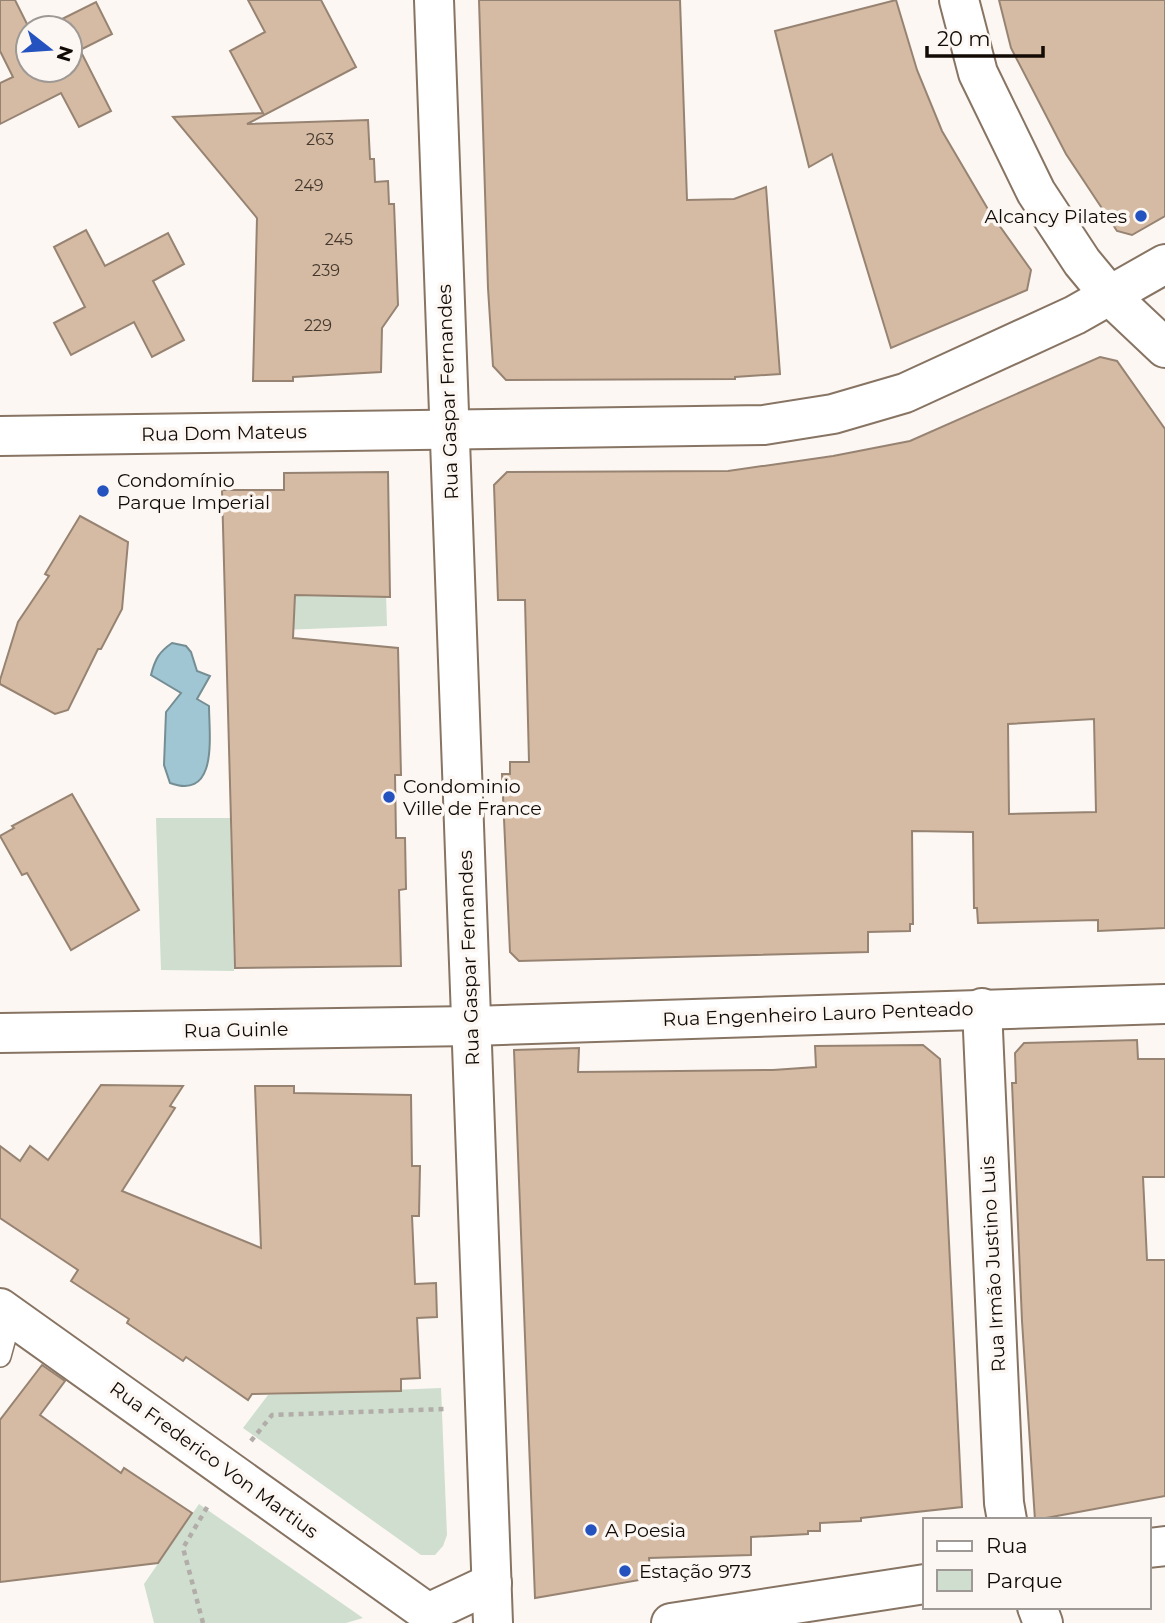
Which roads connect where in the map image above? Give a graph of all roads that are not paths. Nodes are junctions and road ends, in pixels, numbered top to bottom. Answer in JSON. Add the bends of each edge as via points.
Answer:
{"nodes":[{"id":1,"x":434,"y":0,"type":"edge"},
{"id":2,"x":959,"y":0,"type":"edge"},
{"id":3,"x":1165,"y":264,"type":"edge"},
{"id":4,"x":1111,"y":296,"type":"junction"},
{"id":5,"x":1165,"y":348,"type":"edge"},
{"id":6,"x":449,"y":431,"type":"junction"},
{"id":7,"x":0,"y":436,"type":"edge"},
{"id":8,"x":1165,"y":1004,"type":"edge"},
{"id":9,"x":982,"y":1008,"type":"junction"},
{"id":10,"x":472,"y":1026,"type":"junction"},
{"id":11,"x":0,"y":1033,"type":"edge"},
{"id":12,"x":6,"y":1312,"type":"edge"},
{"id":13,"x":0,"y":1356,"type":"edge"},
{"id":14,"x":1007,"y":1518,"type":"edge"},
{"id":15,"x":492,"y":1583,"type":"junction"},
{"id":16,"x":923,"y":1584,"type":"edge"},
{"id":17,"x":429,"y":1618,"type":"edge"},
{"id":18,"x":494,"y":1623,"type":"edge"},
{"id":19,"x":671,"y":1623,"type":"edge"}],
"edges":[{"from":1,"to":6,"type":"street","name":"Rua Gaspar Fernandes"},
{"from":2,"to":4,"type":"street","via":[[978,73],[1036,192],[1082,262]]},
{"from":3,"to":4,"type":"street","name":"Rua Dom Mateus"},
{"from":4,"to":5,"type":"street"},
{"from":4,"to":6,"type":"street","name":"Rua Dom Mateus","via":[[905,393],[833,414],[764,425]]},
{"from":6,"to":7,"type":"street","name":"Rua Dom Mateus"},
{"from":6,"to":10,"type":"street","name":"Rua Gaspar Fernandes"},
{"from":8,"to":9,"type":"street","name":"Rua Engenheiro Lauro Penteado"},
{"from":9,"to":10,"type":"street","name":"Rua Engenheiro Lauro Penteado"},
{"from":9,"to":14,"type":"street","name":"Rua Irmão Justino Luis"},
{"from":10,"to":11,"type":"street","name":"Rua Guinle"},
{"from":10,"to":15,"type":"street","name":"Rua Gaspar Fernandes"},
{"from":12,"to":13,"type":"lane"},
{"from":12,"to":17,"type":"street","name":"Rua Frederico Von Martius"},
{"from":15,"to":17,"type":"street","name":"Rua Frederico Von Martius"},
{"from":15,"to":18,"type":"street","name":"Rua Gaspar Fernandes"},
{"from":16,"to":19,"type":"street"}]}
